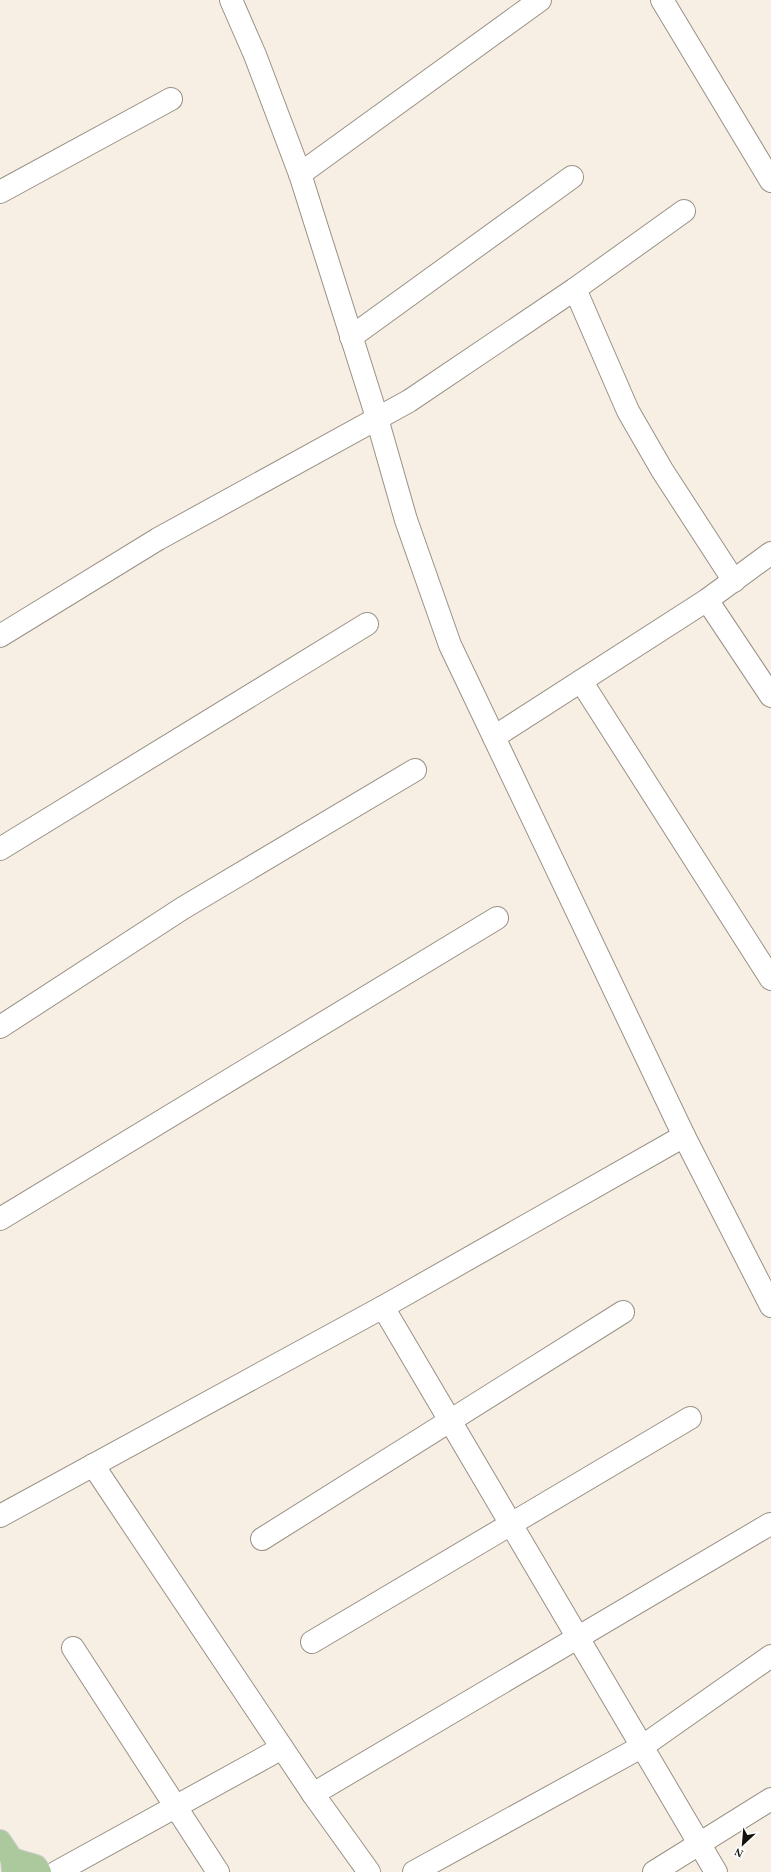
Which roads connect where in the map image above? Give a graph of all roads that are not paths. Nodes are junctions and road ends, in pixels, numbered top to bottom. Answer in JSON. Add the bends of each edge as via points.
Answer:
{"nodes":[{"id":1,"x":231,"y":0,"type":"edge"},
{"id":2,"x":540,"y":0,"type":"edge"},
{"id":3,"x":662,"y":0,"type":"edge"},
{"id":4,"x":171,"y":98,"type":"dead end"},
{"id":5,"x":300,"y":174,"type":"junction"},
{"id":6,"x":572,"y":177,"type":"dead end"},
{"id":7,"x":771,"y":181,"type":"edge"},
{"id":8,"x":0,"y":192,"type":"edge"},
{"id":9,"x":684,"y":211,"type":"dead end"},
{"id":10,"x":575,"y":289,"type":"junction"},
{"id":11,"x":351,"y":337,"type":"junction"},
{"id":12,"x":377,"y":419,"type":"junction"},
{"id":13,"x":771,"y":553,"type":"edge"},
{"id":14,"x":734,"y":581,"type":"junction"},
{"id":15,"x":707,"y":600,"type":"junction"},
{"id":16,"x":367,"y":624,"type":"dead end"},
{"id":17,"x":0,"y":636,"type":"edge"},
{"id":18,"x":581,"y":681,"type":"junction"},
{"id":19,"x":771,"y":696,"type":"edge"},
{"id":20,"x":494,"y":737,"type":"junction"},
{"id":21,"x":416,"y":770,"type":"dead end"},
{"id":22,"x":0,"y":849,"type":"edge"},
{"id":23,"x":497,"y":918,"type":"dead end"},
{"id":24,"x":771,"y":979,"type":"edge"},
{"id":25,"x":0,"y":1027,"type":"edge"},
{"id":26,"x":684,"y":1136,"type":"junction"},
{"id":27,"x":0,"y":1219,"type":"edge"},
{"id":28,"x":769,"y":1299,"type":"edge"},
{"id":29,"x":383,"y":1307,"type":"junction"},
{"id":30,"x":623,"y":1312,"type":"dead end"},
{"id":31,"x":690,"y":1418,"type":"dead end"},
{"id":32,"x":449,"y":1421,"type":"junction"},
{"id":33,"x":92,"y":1465,"type":"junction"},
{"id":34,"x":0,"y":1516,"type":"edge"},
{"id":35,"x":770,"y":1524,"type":"dead end"},
{"id":36,"x":511,"y":1525,"type":"junction"},
{"id":37,"x":262,"y":1539,"type":"dead end"},
{"id":38,"x":578,"y":1637,"type":"junction"},
{"id":39,"x":312,"y":1642,"type":"dead end"},
{"id":40,"x":73,"y":1648,"type":"dead end"},
{"id":41,"x":771,"y":1656,"type":"edge"},
{"id":42,"x":642,"y":1746,"type":"junction"},
{"id":43,"x":282,"y":1748,"type":"junction"},
{"id":44,"x":313,"y":1794,"type":"junction"},
{"id":45,"x":771,"y":1799,"type":"edge"},
{"id":46,"x":176,"y":1808,"type":"junction"},
{"id":47,"x":0,"y":1841,"type":"edge"},
{"id":48,"x":700,"y":1845,"type":"junction"},
{"id":49,"x":12,"y":1865,"type":"edge"},
{"id":50,"x":40,"y":1872,"type":"edge"},
{"id":51,"x":57,"y":1872,"type":"edge"},
{"id":52,"x":218,"y":1872,"type":"edge"},
{"id":53,"x":369,"y":1872,"type":"edge"},
{"id":54,"x":414,"y":1872,"type":"edge"},
{"id":55,"x":654,"y":1872,"type":"edge"},
{"id":56,"x":716,"y":1872,"type":"edge"}],
"edges":[{"from":1,"to":5,"type":"street","via":[[256,55]]},
{"from":2,"to":5,"type":"street"},
{"from":3,"to":7,"type":"street"},
{"from":4,"to":8,"type":"street"},
{"from":5,"to":11,"type":"street"},
{"from":6,"to":11,"type":"street"},
{"from":9,"to":10,"type":"street"},
{"from":10,"to":12,"type":"street","via":[[409,401]]},
{"from":10,"to":14,"type":"street","via":[[628,411],[662,470]]},
{"from":11,"to":12,"type":"street"},
{"from":12,"to":17,"type":"street","via":[[158,539]]},
{"from":12,"to":20,"type":"street","via":[[406,520],[450,645]]},
{"from":13,"to":14,"type":"street"},
{"from":14,"to":15,"type":"street"},
{"from":15,"to":18,"type":"street"},
{"from":15,"to":19,"type":"street"},
{"from":16,"to":22,"type":"street"},
{"from":18,"to":20,"type":"street"},
{"from":18,"to":24,"type":"street"},
{"from":20,"to":26,"type":"street"},
{"from":21,"to":25,"type":"street","via":[[183,908]]},
{"from":23,"to":27,"type":"street"},
{"from":26,"to":28,"type":"street"},
{"from":26,"to":29,"type":"street"},
{"from":29,"to":32,"type":"street"},
{"from":29,"to":33,"type":"street"},
{"from":30,"to":32,"type":"street"},
{"from":31,"to":36,"type":"street"},
{"from":32,"to":36,"type":"street"},
{"from":32,"to":37,"type":"street"},
{"from":33,"to":34,"type":"street"},
{"from":33,"to":43,"type":"street"},
{"from":35,"to":38,"type":"street"},
{"from":36,"to":38,"type":"street"},
{"from":36,"to":39,"type":"street"},
{"from":38,"to":42,"type":"street"},
{"from":38,"to":44,"type":"street"},
{"from":40,"to":46,"type":"street"},
{"from":41,"to":42,"type":"street"},
{"from":42,"to":48,"type":"street"},
{"from":42,"to":54,"type":"street"},
{"from":43,"to":44,"type":"street"},
{"from":43,"to":46,"type":"street"},
{"from":44,"to":53,"type":"street"},
{"from":45,"to":48,"type":"street"},
{"from":46,"to":51,"type":"street"},
{"from":46,"to":52,"type":"street"},
{"from":47,"to":49,"type":"main road"},
{"from":48,"to":55,"type":"street"},
{"from":48,"to":56,"type":"street"},
{"from":49,"to":50,"type":"main road","via":[[36,1866]]}]}
